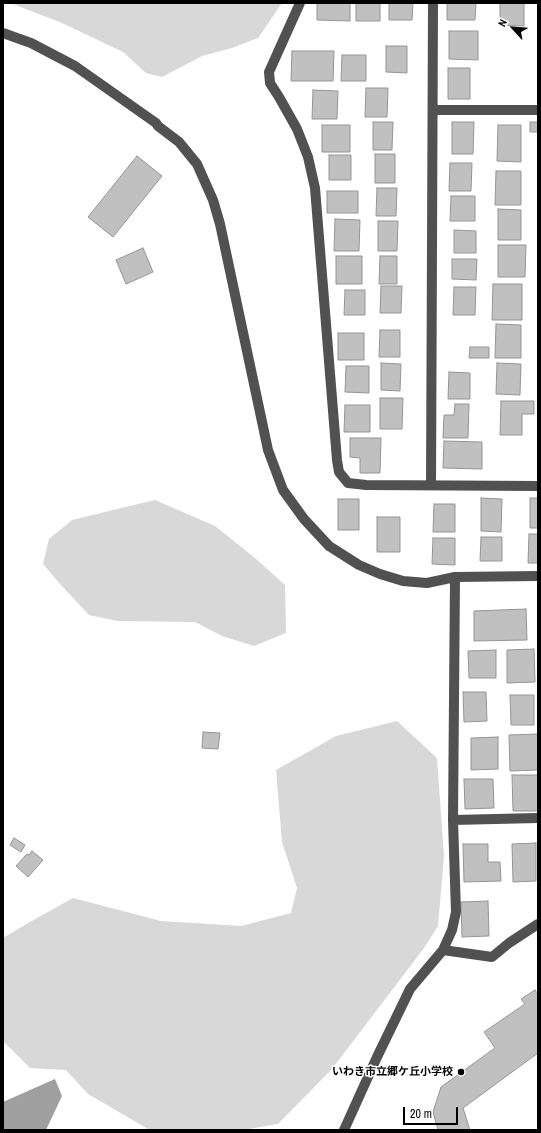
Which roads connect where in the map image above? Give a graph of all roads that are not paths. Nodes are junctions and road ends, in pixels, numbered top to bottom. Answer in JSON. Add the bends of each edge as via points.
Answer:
{"nodes":[{"id":1,"x":300,"y":3,"type":"edge"},
{"id":2,"x":433,"y":3,"type":"edge"},
{"id":3,"x":3,"y":33,"type":"edge"},
{"id":4,"x":433,"y":110,"type":"junction"},
{"id":5,"x":538,"y":110,"type":"edge"},
{"id":6,"x":431,"y":485,"type":"junction"},
{"id":7,"x":538,"y":486,"type":"edge"},
{"id":8,"x":538,"y":576,"type":"edge"},
{"id":9,"x":455,"y":577,"type":"junction"},
{"id":10,"x":538,"y":818,"type":"edge"},
{"id":11,"x":453,"y":820,"type":"junction"},
{"id":12,"x":538,"y":924,"type":"edge"},
{"id":13,"x":443,"y":950,"type":"junction"},
{"id":14,"x":344,"y":1130,"type":"edge"}],
"edges":[{"from":1,"to":6,"type":"street","via":[[269,72],[270,83],[297,129],[308,157],[315,188],[339,472],[348,484]]},
{"from":2,"to":4,"type":"street"},
{"from":3,"to":9,"type":"street","via":[[31,43],[75,66],[179,142],[196,164],[213,200],[220,224],[268,450],[282,490],[304,519],[329,546],[359,565],[380,574],[403,581],[427,583]]},
{"from":4,"to":5,"type":"street"},
{"from":4,"to":6,"type":"street"},
{"from":6,"to":7,"type":"street"},
{"from":8,"to":9,"type":"street"},
{"from":9,"to":11,"type":"street"},
{"from":10,"to":11,"type":"street"},
{"from":11,"to":13,"type":"street","via":[[456,912],[452,930]]},
{"from":12,"to":13,"type":"street","via":[[492,957]]},
{"from":13,"to":14,"type":"street","via":[[410,989]]}]}
